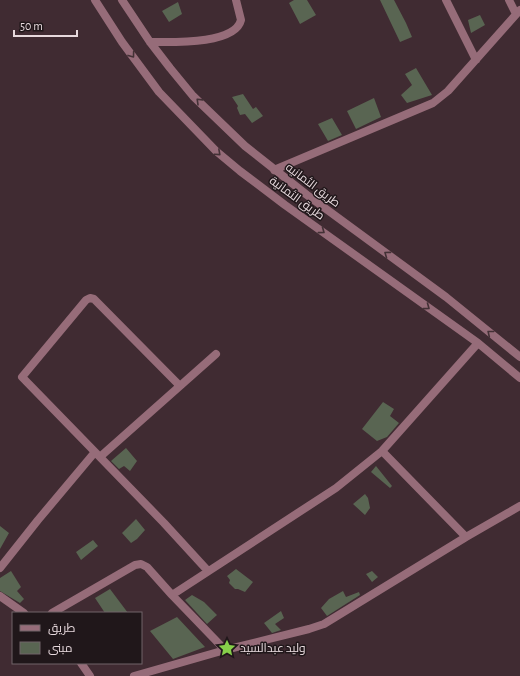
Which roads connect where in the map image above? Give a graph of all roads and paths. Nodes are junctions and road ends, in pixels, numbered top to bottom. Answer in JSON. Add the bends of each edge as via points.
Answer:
{"nodes":[{"id":1,"x":95,"y":0,"type":"edge"},
{"id":2,"x":122,"y":0,"type":"edge"},
{"id":3,"x":236,"y":0,"type":"edge"},
{"id":4,"x":446,"y":0,"type":"edge"},
{"id":5,"x":509,"y":0,"type":"edge"},
{"id":6,"x":518,"y":12,"type":"edge"},
{"id":7,"x":150,"y":42,"type":"junction"},
{"id":8,"x":476,"y":60,"type":"junction"},
{"id":9,"x":274,"y":170,"type":"junction"},
{"id":10,"x":478,"y":343,"type":"junction"},
{"id":11,"x":216,"y":354,"type":"dead end"},
{"id":12,"x":520,"y":358,"type":"edge"},
{"id":13,"x":520,"y":378,"type":"edge"},
{"id":14,"x":180,"y":386,"type":"junction"},
{"id":15,"x":382,"y":451,"type":"junction"},
{"id":16,"x":98,"y":454,"type":"junction"},
{"id":17,"x":520,"y":506,"type":"edge"},
{"id":18,"x":466,"y":537,"type":"junction"},
{"id":19,"x":0,"y":568,"type":"edge"},
{"id":20,"x":208,"y":571,"type":"junction"},
{"id":21,"x":172,"y":595,"type":"junction"},
{"id":22,"x":0,"y":596,"type":"edge"},
{"id":23,"x":23,"y":612,"type":"edge"},
{"id":24,"x":54,"y":612,"type":"edge"},
{"id":25,"x":225,"y":650,"type":"junction"},
{"id":26,"x":82,"y":664,"type":"edge"},
{"id":27,"x":90,"y":676,"type":"edge"},
{"id":28,"x":134,"y":676,"type":"edge"}],
"edges":[{"from":1,"to":10,"type":"street","name":"طريق الثمانية","one_way":true,"via":[[159,92],[216,151]]},
{"from":2,"to":7,"type":"street","name":"طريق الثمانيه"},
{"from":3,"to":7,"type":"street","via":[[241,20],[237,28],[230,32],[203,41]]},
{"from":4,"to":8,"type":"street"},
{"from":5,"to":6,"type":"street"},
{"from":6,"to":8,"type":"street"},
{"from":9,"to":7,"type":"street","name":"طريق الثمانيه","one_way":true,"via":[[193,96]]},
{"from":8,"to":9,"type":"street","via":[[448,92],[433,103]]},
{"from":12,"to":9,"type":"street","name":"طريق الثمانيه","one_way":true,"via":[[446,298]]},
{"from":10,"to":13,"type":"street","name":"طريق الثمانية"},
{"from":10,"to":15,"type":"street"},
{"from":11,"to":14,"type":"street"},
{"from":14,"to":16,"type":"street"},
{"from":14,"to":16,"type":"street","via":[[94,299],[86,300],[22,377]]},
{"from":15,"to":18,"type":"street"},
{"from":15,"to":20,"type":"street","via":[[336,488]]},
{"from":16,"to":19,"type":"street","via":[[38,520]]},
{"from":16,"to":20,"type":"street"},
{"from":17,"to":18,"type":"street"},
{"from":18,"to":25,"type":"street","via":[[324,624]]},
{"from":20,"to":21,"type":"street"},
{"from":21,"to":24,"type":"street","via":[[147,567],[141,564],[135,565]]},
{"from":21,"to":25,"type":"street"},
{"from":22,"to":23,"type":"street"},
{"from":25,"to":28,"type":"street"},
{"from":26,"to":27,"type":"street"}]}
